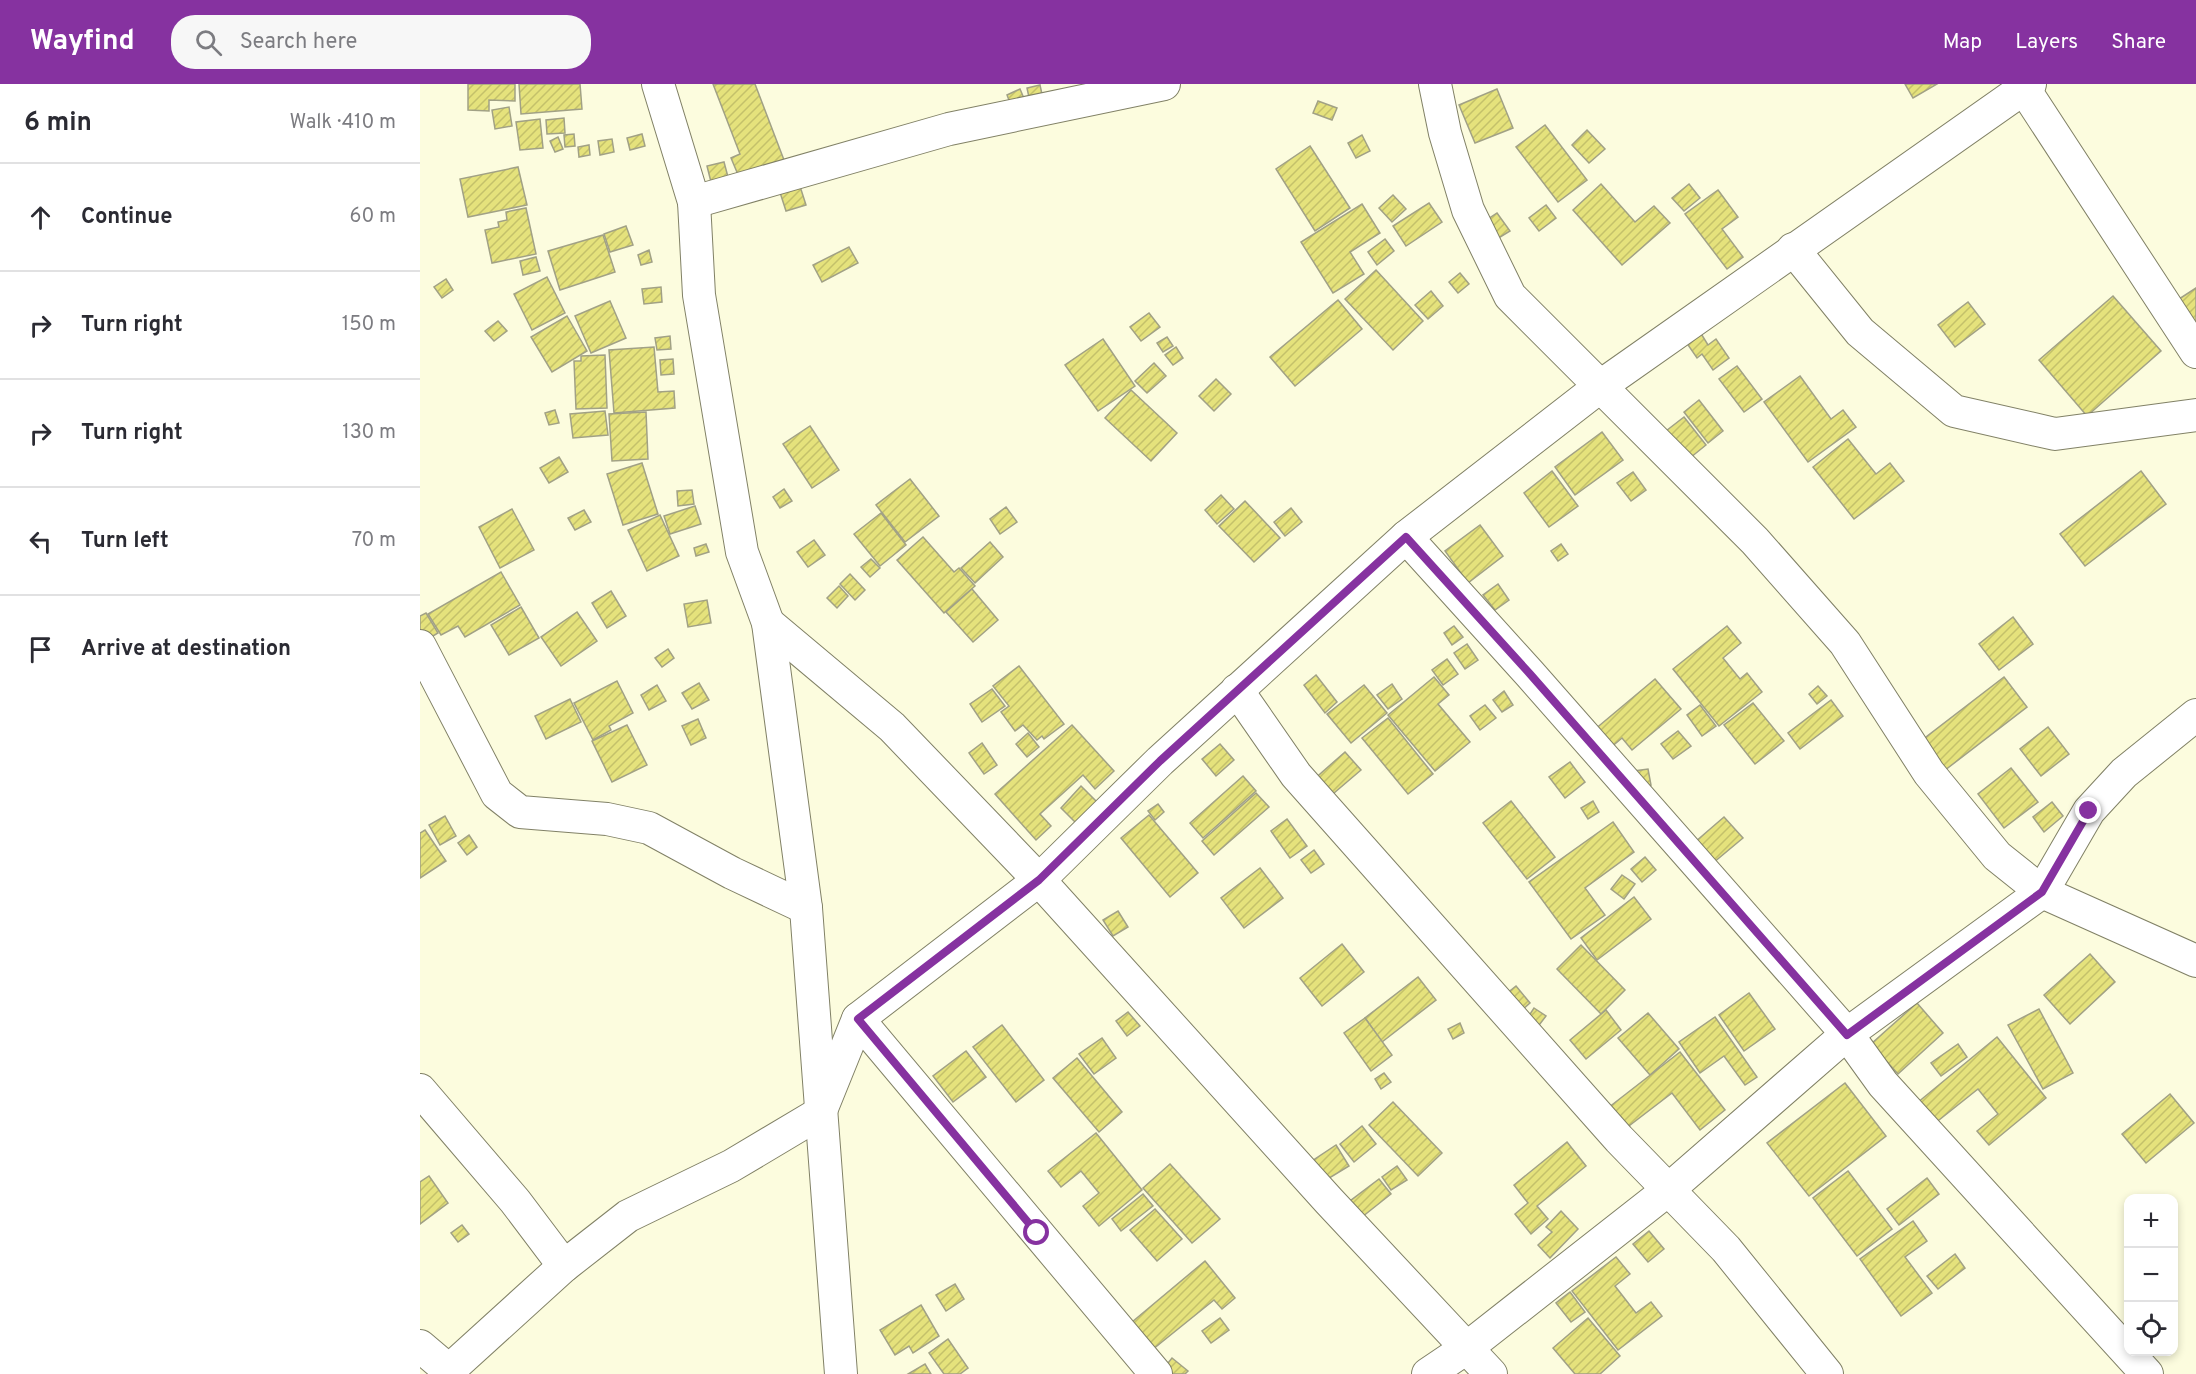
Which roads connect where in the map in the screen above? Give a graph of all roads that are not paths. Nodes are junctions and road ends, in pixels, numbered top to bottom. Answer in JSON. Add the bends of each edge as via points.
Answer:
{"nodes":[{"id":1,"x":658,"y":84,"type":"edge"},
{"id":2,"x":1164,"y":84,"type":"edge"},
{"id":3,"x":1435,"y":84,"type":"edge"},
{"id":4,"x":2025,"y":86,"type":"edge"},
{"id":5,"x":694,"y":202,"type":"junction"},
{"id":6,"x":1793,"y":249,"type":"junction"},
{"id":7,"x":2196,"y":352,"type":"edge"},
{"id":8,"x":1602,"y":385,"type":"junction"},
{"id":9,"x":2196,"y":415,"type":"edge"},
{"id":10,"x":1406,"y":537,"type":"junction"},
{"id":11,"x":768,"y":623,"type":"junction"},
{"id":12,"x":420,"y":646,"type":"edge"},
{"id":13,"x":1237,"y":690,"type":"junction"},
{"id":14,"x":2196,"y":715,"type":"edge"},
{"id":15,"x":1039,"y":880,"type":"junction"},
{"id":16,"x":2042,"y":892,"type":"junction"},
{"id":17,"x":806,"y":908,"type":"junction"},
{"id":18,"x":2196,"y":961,"type":"edge"},
{"id":19,"x":858,"y":1019,"type":"junction"},
{"id":20,"x":1847,"y":1035,"type":"junction"},
{"id":21,"x":420,"y":1090,"type":"edge"},
{"id":22,"x":820,"y":1113,"type":"junction"},
{"id":23,"x":1668,"y":1190,"type":"junction"},
{"id":24,"x":564,"y":1266,"type":"junction"},
{"id":25,"x":420,"y":1346,"type":"edge"},
{"id":26,"x":1468,"y":1347,"type":"junction"},
{"id":27,"x":449,"y":1373,"type":"edge"},
{"id":28,"x":841,"y":1374,"type":"edge"},
{"id":29,"x":1156,"y":1374,"type":"edge"},
{"id":30,"x":1428,"y":1374,"type":"edge"},
{"id":31,"x":1491,"y":1374,"type":"edge"},
{"id":32,"x":1827,"y":1374,"type":"edge"},
{"id":33,"x":2147,"y":1374,"type":"edge"}],
"edges":[{"from":1,"to":5,"type":"street"},
{"from":2,"to":5,"type":"street","via":[[949,129]]},
{"from":3,"to":8,"type":"street","via":[[1444,133],[1468,210],[1510,296]]},
{"from":4,"to":6,"type":"street"},
{"from":4,"to":7,"type":"street"},
{"from":5,"to":11,"type":"street","via":[[699,295],[742,552]]},
{"from":6,"to":8,"type":"street"},
{"from":6,"to":9,"type":"street","via":[[1860,332],[1954,411],[2055,434]]},
{"from":8,"to":10,"type":"street"},
{"from":8,"to":16,"type":"street","via":[[1755,541],[1845,643],[1929,773],[1997,856]]},
{"from":10,"to":13,"type":"street"},
{"from":10,"to":20,"type":"street"},
{"from":11,"to":15,"type":"street","via":[[892,727]]},
{"from":11,"to":17,"type":"street"},
{"from":12,"to":17,"type":"street","via":[[497,794],[520,812],[607,819],[649,828]]},
{"from":13,"to":15,"type":"street"},
{"from":13,"to":23,"type":"street","via":[[1296,775]]},
{"from":14,"to":16,"type":"street","via":[[2124,773],[2089,811]]},
{"from":15,"to":19,"type":"street"},
{"from":15,"to":26,"type":"street","via":[[1329,1201]]},
{"from":16,"to":18,"type":"street"},
{"from":16,"to":20,"type":"street"},
{"from":17,"to":22,"type":"street"},
{"from":19,"to":22,"type":"street"},
{"from":19,"to":29,"type":"street"},
{"from":20,"to":23,"type":"street"},
{"from":20,"to":33,"type":"street","via":[[1883,1084]]},
{"from":21,"to":24,"type":"street","via":[[515,1201]]},
{"from":22,"to":24,"type":"street","via":[[731,1166],[628,1216]]},
{"from":22,"to":28,"type":"street"},
{"from":23,"to":26,"type":"street"},
{"from":23,"to":32,"type":"street","via":[[1726,1249]]},
{"from":24,"to":27,"type":"street"},
{"from":25,"to":27,"type":"street"},
{"from":26,"to":30,"type":"street"},
{"from":26,"to":31,"type":"street"}]}
